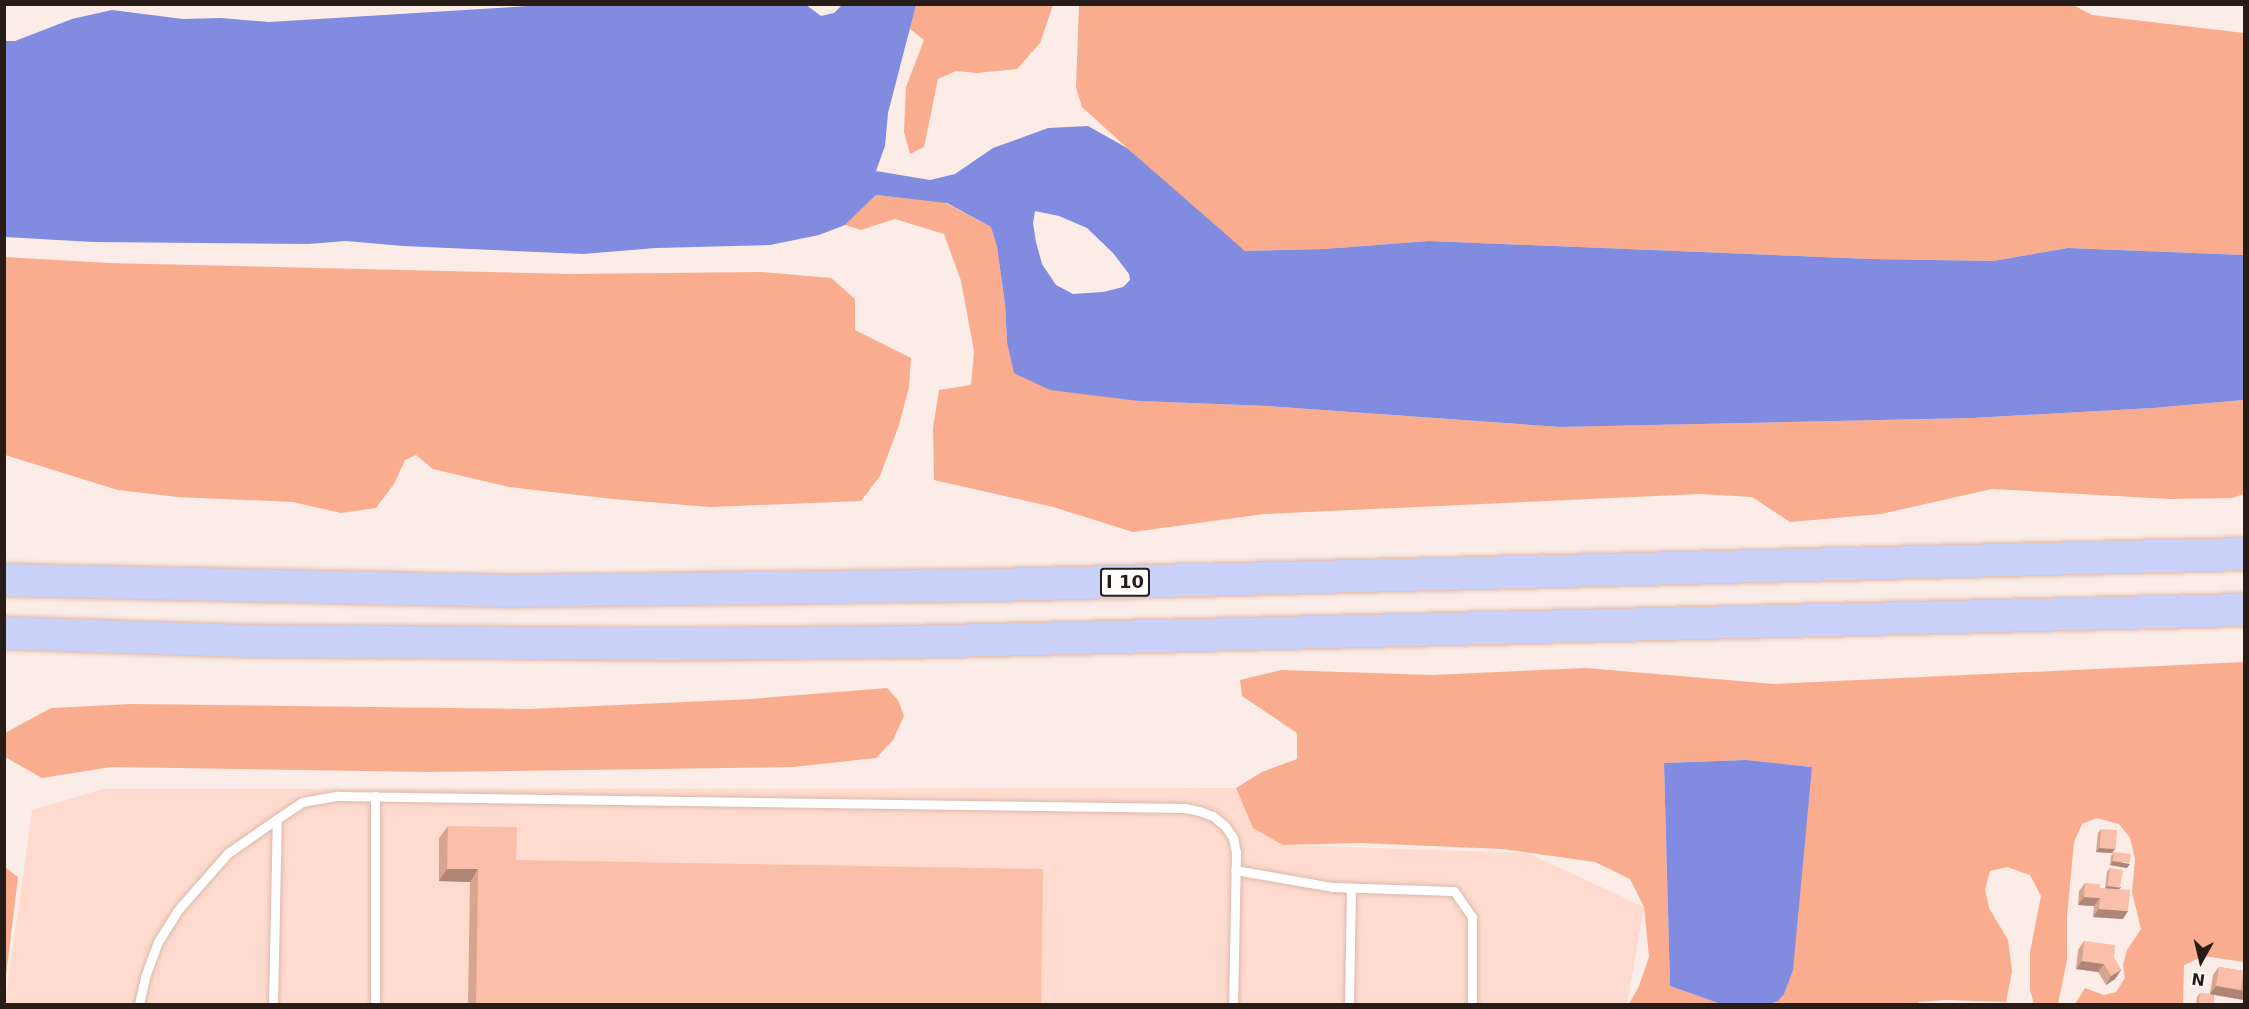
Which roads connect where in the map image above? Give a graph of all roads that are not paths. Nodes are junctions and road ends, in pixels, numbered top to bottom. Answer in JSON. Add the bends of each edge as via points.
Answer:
{"nodes":[{"id":1,"x":2244,"y":554,"type":"edge"},
{"id":2,"x":4,"y":579,"type":"edge"},
{"id":3,"x":2244,"y":610,"type":"edge"},
{"id":4,"x":4,"y":633,"type":"edge"},
{"id":5,"x":375,"y":796,"type":"junction"},
{"id":6,"x":277,"y":819,"type":"junction"},
{"id":7,"x":1235,"y":870,"type":"junction"},
{"id":8,"x":1351,"y":888,"type":"junction"},
{"id":9,"x":139,"y":1005,"type":"edge"},
{"id":10,"x":273,"y":1005,"type":"edge"},
{"id":11,"x":375,"y":1005,"type":"edge"},
{"id":12,"x":1233,"y":1005,"type":"edge"},
{"id":13,"x":1349,"y":1005,"type":"edge"},
{"id":14,"x":1472,"y":1005,"type":"edge"}],
"edges":[{"from":1,"to":2,"type":"highway","number":"I 10","via":[[994,585],[510,591]]},
{"from":3,"to":4,"type":"highway","via":[[881,642],[261,641]]},
{"from":5,"to":6,"type":"lane","via":[[320,797],[302,802]]},
{"from":5,"to":7,"type":"lane","via":[[1185,808],[1213,816],[1226,826],[1234,845]]},
{"from":5,"to":11,"type":"lane"},
{"from":6,"to":9,"type":"lane","via":[[228,853],[177,911],[158,942]]},
{"from":6,"to":10,"type":"lane"},
{"from":7,"to":8,"type":"lane"},
{"from":7,"to":12,"type":"lane"},
{"from":8,"to":13,"type":"lane"},
{"from":8,"to":14,"type":"lane","via":[[1454,891],[1472,917]]}]}
